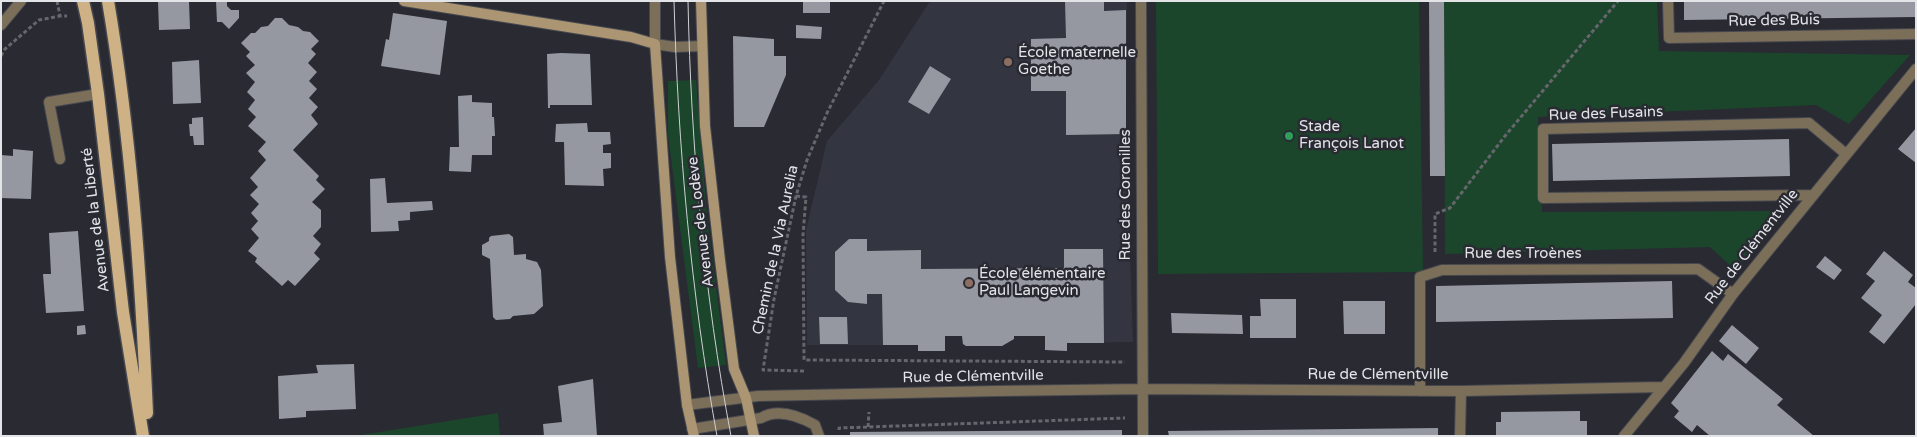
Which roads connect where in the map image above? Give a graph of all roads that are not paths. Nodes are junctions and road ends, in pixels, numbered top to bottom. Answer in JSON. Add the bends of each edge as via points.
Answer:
{"nodes":[{"id":1,"x":21,"y":1,"type":"edge"},
{"id":2,"x":83,"y":1,"type":"edge"},
{"id":3,"x":108,"y":1,"type":"edge"},
{"id":4,"x":404,"y":1,"type":"edge"},
{"id":5,"x":655,"y":1,"type":"edge"},
{"id":6,"x":701,"y":1,"type":"edge"},
{"id":7,"x":1141,"y":1,"type":"edge"},
{"id":8,"x":1668,"y":1,"type":"edge"},
{"id":9,"x":1,"y":25,"type":"edge"},
{"id":10,"x":1916,"y":34,"type":"edge"},
{"id":11,"x":655,"y":44,"type":"junction"},
{"id":12,"x":702,"y":46,"type":"junction"},
{"id":13,"x":1916,"y":69,"type":"edge"},
{"id":14,"x":98,"y":94,"type":"junction"},
{"id":15,"x":1846,"y":154,"type":"junction"},
{"id":16,"x":60,"y":159,"type":"dead end"},
{"id":17,"x":1812,"y":195,"type":"junction"},
{"id":18,"x":1733,"y":294,"type":"junction"},
{"id":19,"x":1662,"y":388,"type":"junction"},
{"id":20,"x":1142,"y":389,"type":"junction"},
{"id":21,"x":1420,"y":391,"type":"junction"},
{"id":22,"x":1461,"y":391,"type":"junction"},
{"id":23,"x":746,"y":398,"type":"junction"},
{"id":24,"x":687,"y":405,"type":"junction"},
{"id":25,"x":750,"y":419,"type":"junction"},
{"id":26,"x":693,"y":432,"type":"edge"},
{"id":27,"x":143,"y":436,"type":"edge"},
{"id":28,"x":148,"y":436,"type":"edge"},
{"id":29,"x":754,"y":436,"type":"edge"},
{"id":30,"x":820,"y":436,"type":"edge"},
{"id":31,"x":1143,"y":436,"type":"edge"},
{"id":32,"x":1460,"y":436,"type":"edge"},
{"id":33,"x":1624,"y":436,"type":"edge"}],
"edges":[{"from":1,"to":9,"type":"street"},
{"from":2,"to":14,"type":"main road","name":"Avenue de la Liberté"},
{"from":3,"to":28,"type":"main road","via":[[127,131],[143,326]]},
{"from":4,"to":11,"type":"street","via":[[631,37]]},
{"from":5,"to":11,"type":"street","name":"Avenue de Lodève"},
{"from":6,"to":12,"type":"street","name":"Avenue de Lodève"},
{"from":7,"to":20,"type":"street","name":"Rue des Coronilles"},
{"from":8,"to":10,"type":"street","name":"Rue des Buis","via":[[1669,38]]},
{"from":11,"to":12,"type":"street"},
{"from":11,"to":24,"type":"street","name":"Avenue de Lodève","via":[[670,257]]},
{"from":12,"to":23,"type":"street","name":"Avenue de Lodève","via":[[705,126],[720,260],[734,369]]},
{"from":13,"to":15,"type":"street","name":"Rue de Clémentville"},
{"from":14,"to":16,"type":"street","via":[[49,102]]},
{"from":14,"to":27,"type":"main road","name":"Avenue de la Liberté","via":[[123,312]]},
{"from":15,"to":17,"type":"street","name":"Rue de Clémentville"},
{"from":15,"to":17,"type":"street","name":"Rue des Fusains","via":[[1809,123],[1543,129],[1543,198]]},
{"from":17,"to":18,"type":"street","name":"Rue de Clémentville"},
{"from":18,"to":19,"type":"street","name":"Rue de Clémentville"},
{"from":18,"to":21,"type":"street","name":"Rue des Troènes","via":[[1698,269],[1435,272],[1420,277]]},
{"from":19,"to":22,"type":"street","name":"Rue de Clémentville"},
{"from":19,"to":33,"type":"street"},
{"from":20,"to":21,"type":"street","name":"Rue de Clémentville"},
{"from":20,"to":23,"type":"street","name":"Rue de Clémentville"},
{"from":20,"to":31,"type":"street","name":"Rue des Coronilles"},
{"from":21,"to":22,"type":"street","name":"Rue de Clémentville"},
{"from":22,"to":32,"type":"street"},
{"from":23,"to":24,"type":"street","name":"Rue de Clémentville"},
{"from":23,"to":25,"type":"street","name":"Avenue de Lodève"},
{"from":24,"to":26,"type":"street","name":"Avenue de Lodève"},
{"from":25,"to":26,"type":"street"},
{"from":25,"to":29,"type":"street","name":"Avenue de Lodève"},
{"from":25,"to":30,"type":"street","via":[[769,413],[802,418],[815,425]]}]}
